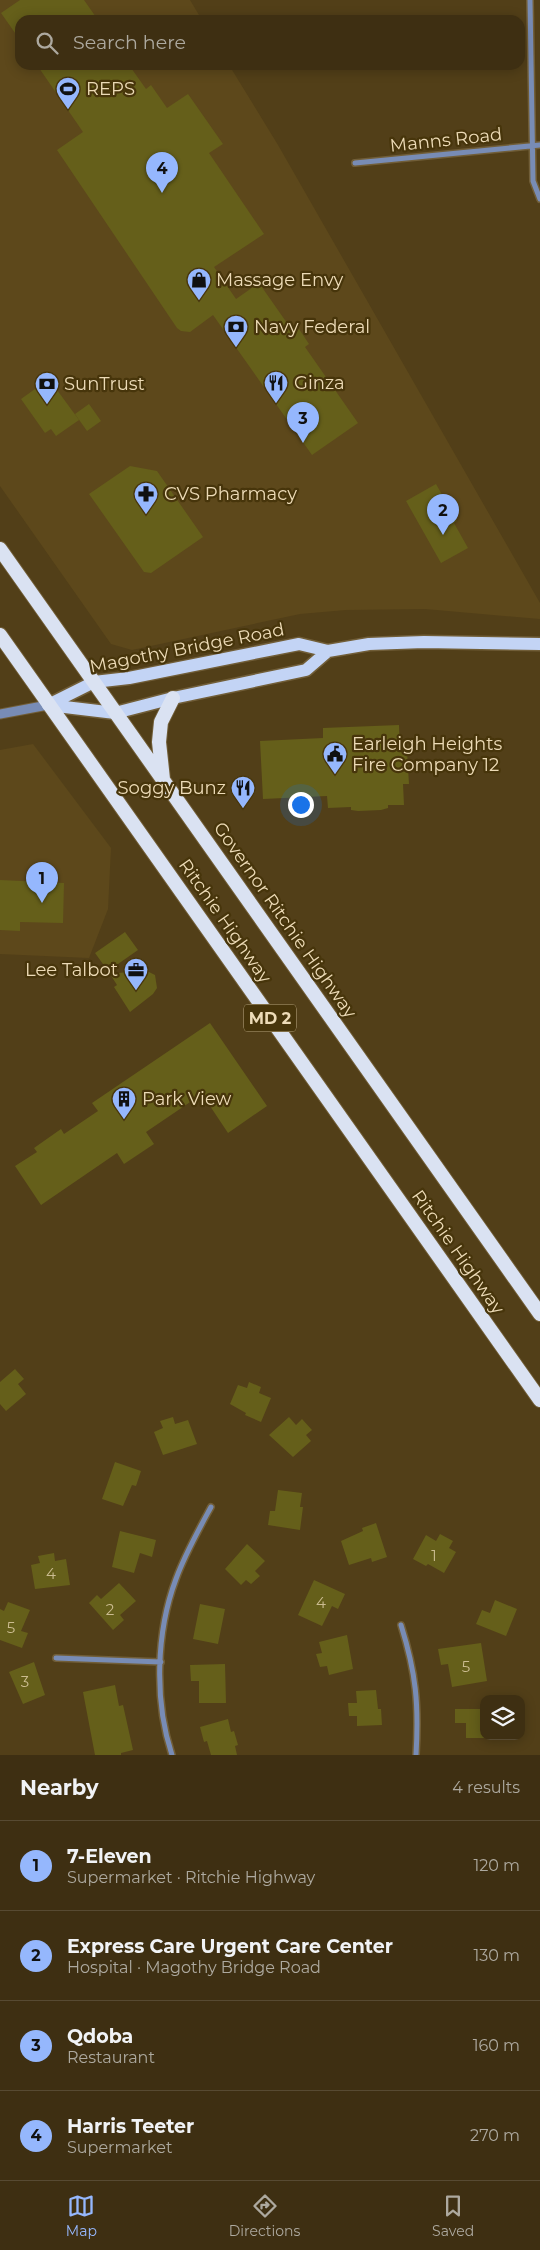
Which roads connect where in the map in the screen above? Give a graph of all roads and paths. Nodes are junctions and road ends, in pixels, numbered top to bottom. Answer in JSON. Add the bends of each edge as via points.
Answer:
{"nodes":[{"id":1,"x":530,"y":0,"type":"edge"},
{"id":2,"x":532,"y":145,"type":"junction"},
{"id":3,"x":540,"y":145,"type":"edge"},
{"id":4,"x":355,"y":163,"type":"dead end"},
{"id":5,"x":540,"y":199,"type":"edge"},
{"id":6,"x":0,"y":548,"type":"edge"},
{"id":7,"x":0,"y":635,"type":"edge"},
{"id":8,"x":540,"y":644,"type":"edge"},
{"id":9,"x":328,"y":651,"type":"junction"},
{"id":10,"x":94,"y":682,"type":"junction"},
{"id":11,"x":173,"y":698,"type":"junction"},
{"id":12,"x":48,"y":705,"type":"junction"},
{"id":13,"x":115,"y":713,"type":"junction"},
{"id":14,"x":0,"y":714,"type":"edge"},
{"id":15,"x":163,"y":780,"type":"junction"},
{"id":16,"x":540,"y":1314,"type":"edge"},
{"id":17,"x":540,"y":1400,"type":"edge"},
{"id":18,"x":211,"y":1507,"type":"dead end"},
{"id":19,"x":401,"y":1625,"type":"dead end"},
{"id":20,"x":56,"y":1658,"type":"dead end"},
{"id":21,"x":161,"y":1662,"type":"junction"},
{"id":22,"x":172,"y":1755,"type":"edge"},
{"id":23,"x":416,"y":1755,"type":"edge"}],
"edges":[{"from":1,"to":2,"type":"street"},
{"from":2,"to":3,"type":"street","name":"Manns Road"},
{"from":2,"to":4,"type":"street","name":"Manns Road"},
{"from":2,"to":5,"type":"street","via":[[533,181]]},
{"from":6,"to":10,"type":"highway","name":"Governor Ritchie Highway","number":"MD 2"},
{"from":7,"to":12,"type":"highway","name":"Ritchie Highway","number":"MD 2"},
{"from":8,"to":9,"type":"main road","name":"Magothy Bridge Road","via":[[424,642],[369,644]]},
{"from":9,"to":10,"type":"main road","name":"Magothy Bridge Road","via":[[299,644]]},
{"from":9,"to":11,"type":"main road","via":[[306,670]]},
{"from":10,"to":12,"type":"main road","name":"Magothy Bridge Road"},
{"from":10,"to":13,"type":"highway","name":"Governor Ritchie Highway","number":"MD 2"},
{"from":11,"to":13,"type":"main road"},
{"from":11,"to":15,"type":"highway","via":[[161,722],[159,742]]},
{"from":12,"to":13,"type":"main road"},
{"from":12,"to":14,"type":"street"},
{"from":12,"to":17,"type":"highway","name":"Ritchie Highway","number":"MD 2"},
{"from":13,"to":15,"type":"highway","name":"Governor Ritchie Highway","number":"MD 2"},
{"from":15,"to":16,"type":"highway","name":"Governor Ritchie Highway","number":"MD 2"},
{"from":18,"to":21,"type":"street","via":[[175,1580],[168,1606]]},
{"from":19,"to":23,"type":"street","via":[[412,1663],[418,1705]]},
{"from":20,"to":21,"type":"street"},
{"from":21,"to":22,"type":"street","via":[[162,1706]]}]}
